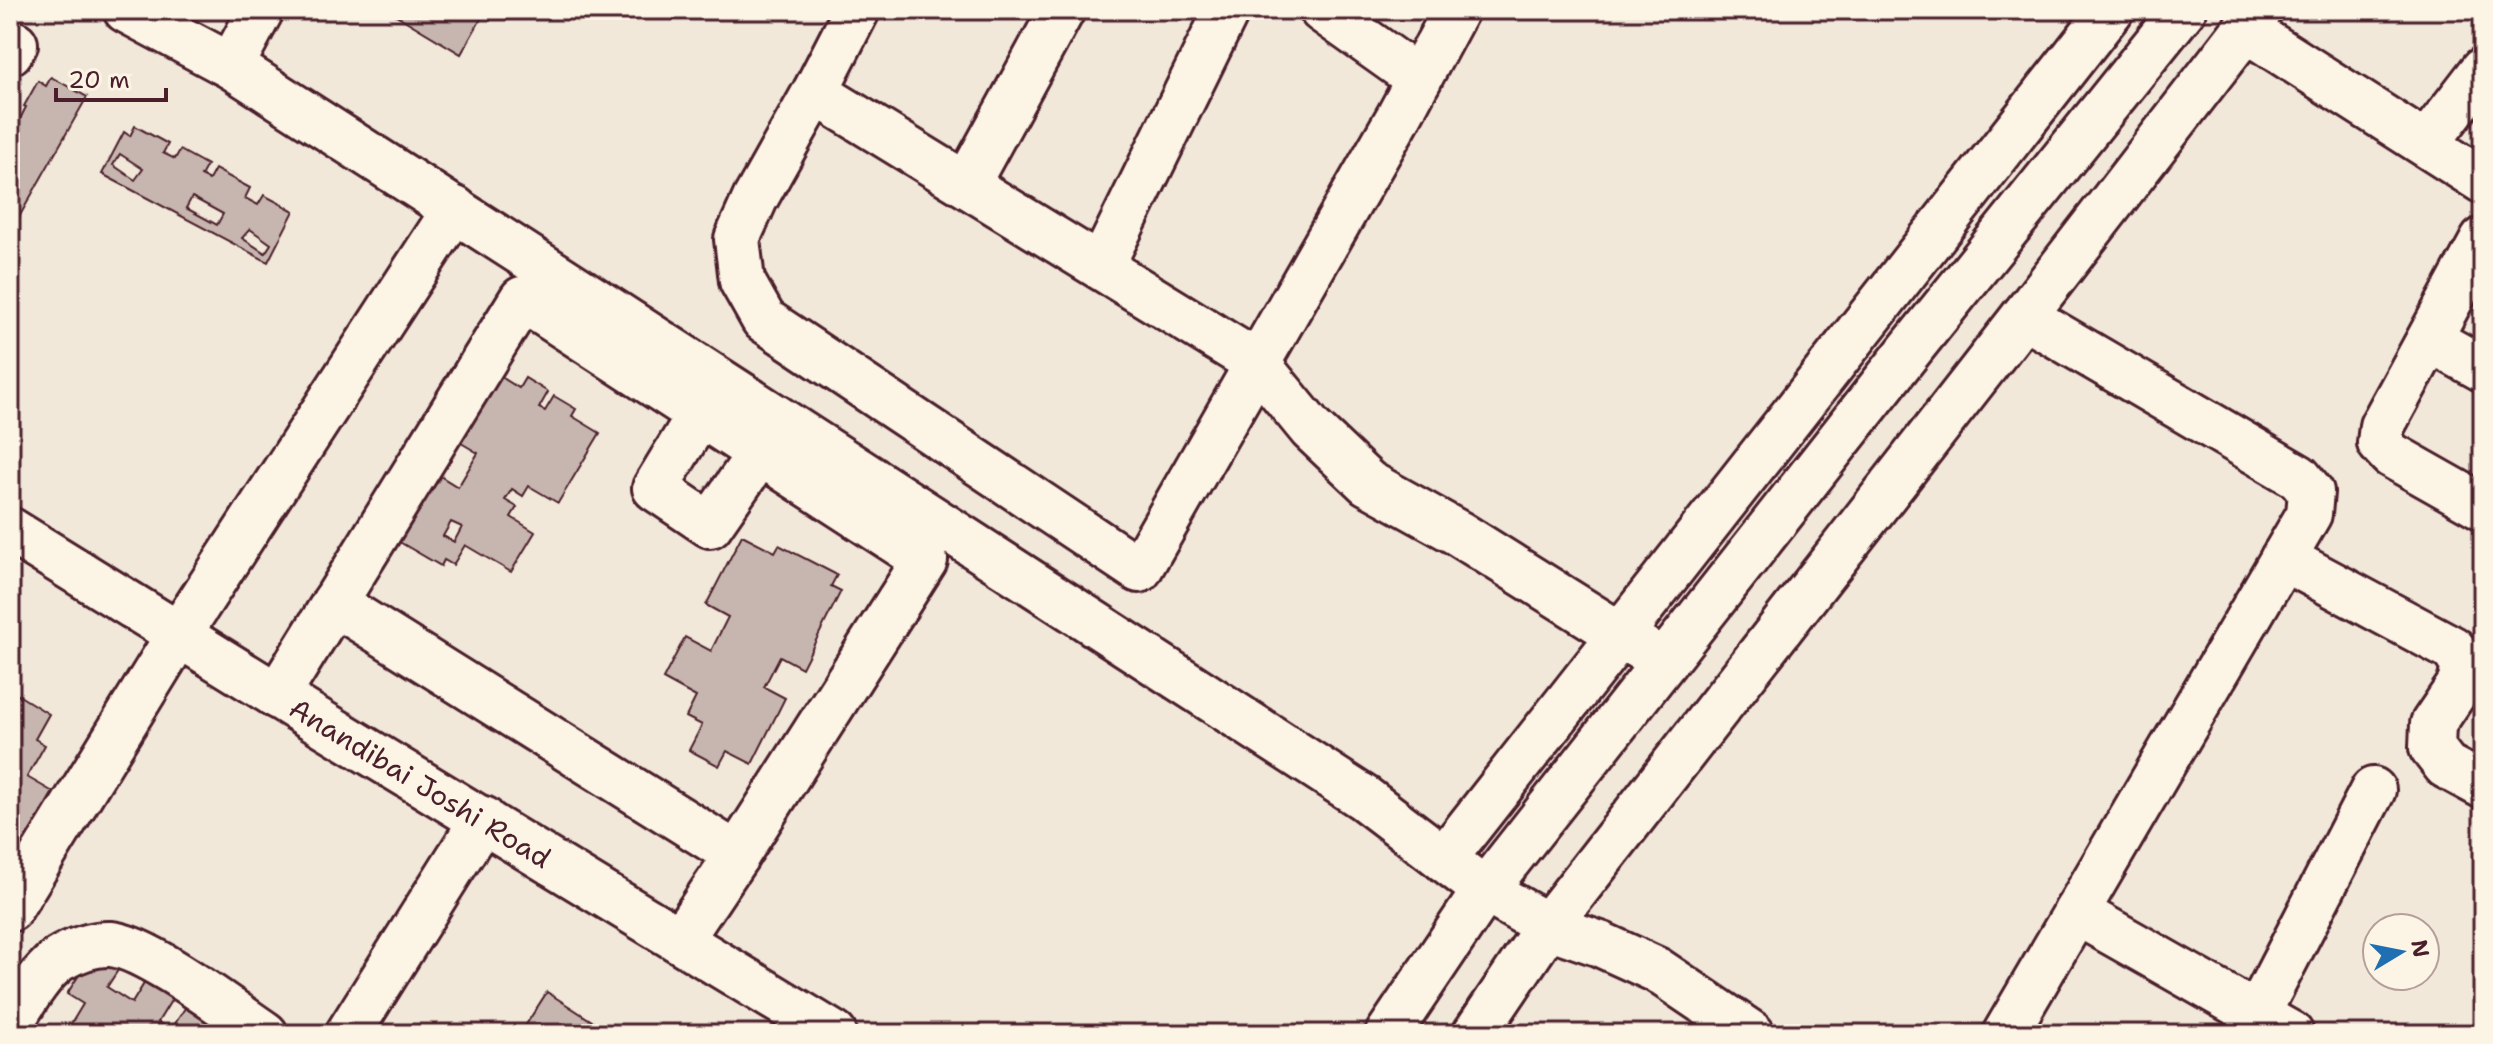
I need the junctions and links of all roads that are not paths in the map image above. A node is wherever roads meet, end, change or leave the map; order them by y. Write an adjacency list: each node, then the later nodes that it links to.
1 (126, 10): 11 (street)
2 (261, 10): 11 (street)
3 (857, 10): 14 (street)
4 (1062, 10): 17 (street)
5 (1227, 10): 20 (street)
6 (1322, 10): 13 (street)
7 (1455, 10): 13 (street)
8 (2111, 10): 34 (street)
9 (2183, 10): 23 (street)
10 (2252, 19): 15 (street); 21 (street)
11 (231, 66): 18 (street)
12 (2483, 70): 15 (street)
13 (1419, 79): 24 (street)
14 (815, 92): 17 (street); 24 (street)
15 (2426, 144): 16 (street)
16 (2483, 181)
17 (967, 184): 20 (street)
18 (455, 209): 33 (street); 41 (street)
19 (2483, 240): 22 (street)
20 (1101, 267): 24 (street)
21 (2024, 316): 26 (street); 31 (street)
22 (2431, 340): 25 (street); 29 (street)
23 (1913, 346): 26 (street); 35 (street)
24 (1257, 363): 34 (street)
25 (2483, 369)
26 (1967, 388): 45 (street)
27 (700, 414): 28 (street); 28 (street); 32 (street)
28 (760, 453): 40 (street)
29 (2483, 507)
30 (10, 530): 33 (street, Anandibai Joshi Road)
31 (2283, 558): 37 (street); 44 (street)
32 (334, 603): 36 (street); 40 (street)
33 (179, 634): 36 (street, Anandibai Joshi Road); 43 (street)
34 (1620, 635): 35 (street); 41 (street)
35 (1666, 662): 42 (street)
36 (277, 696): 39 (street, Anandibai Joshi Road)
37 (2483, 786)
38 (2373, 790): 48 (street)
39 (483, 819): 46 (street, Anandibai Joshi Road); 50 (street)
40 (737, 855): 46 (street)
41 (1444, 859): 42 (street)
42 (1485, 890): 45 (street); 52 (street)
43 (10, 909)
44 (2076, 912): 48 (street); 55 (street)
45 (1548, 926): 53 (street); 54 (street)
46 (680, 940): 51 (street, Anandibai Joshi Road)
47 (10, 1024): 49 (street)
48 (2274, 1024)
49 (265, 1034)
50 (348, 1034)
51 (834, 1034)
52 (1388, 1034)
53 (1475, 1034)
54 (1752, 1034)
55 (2005, 1034)

